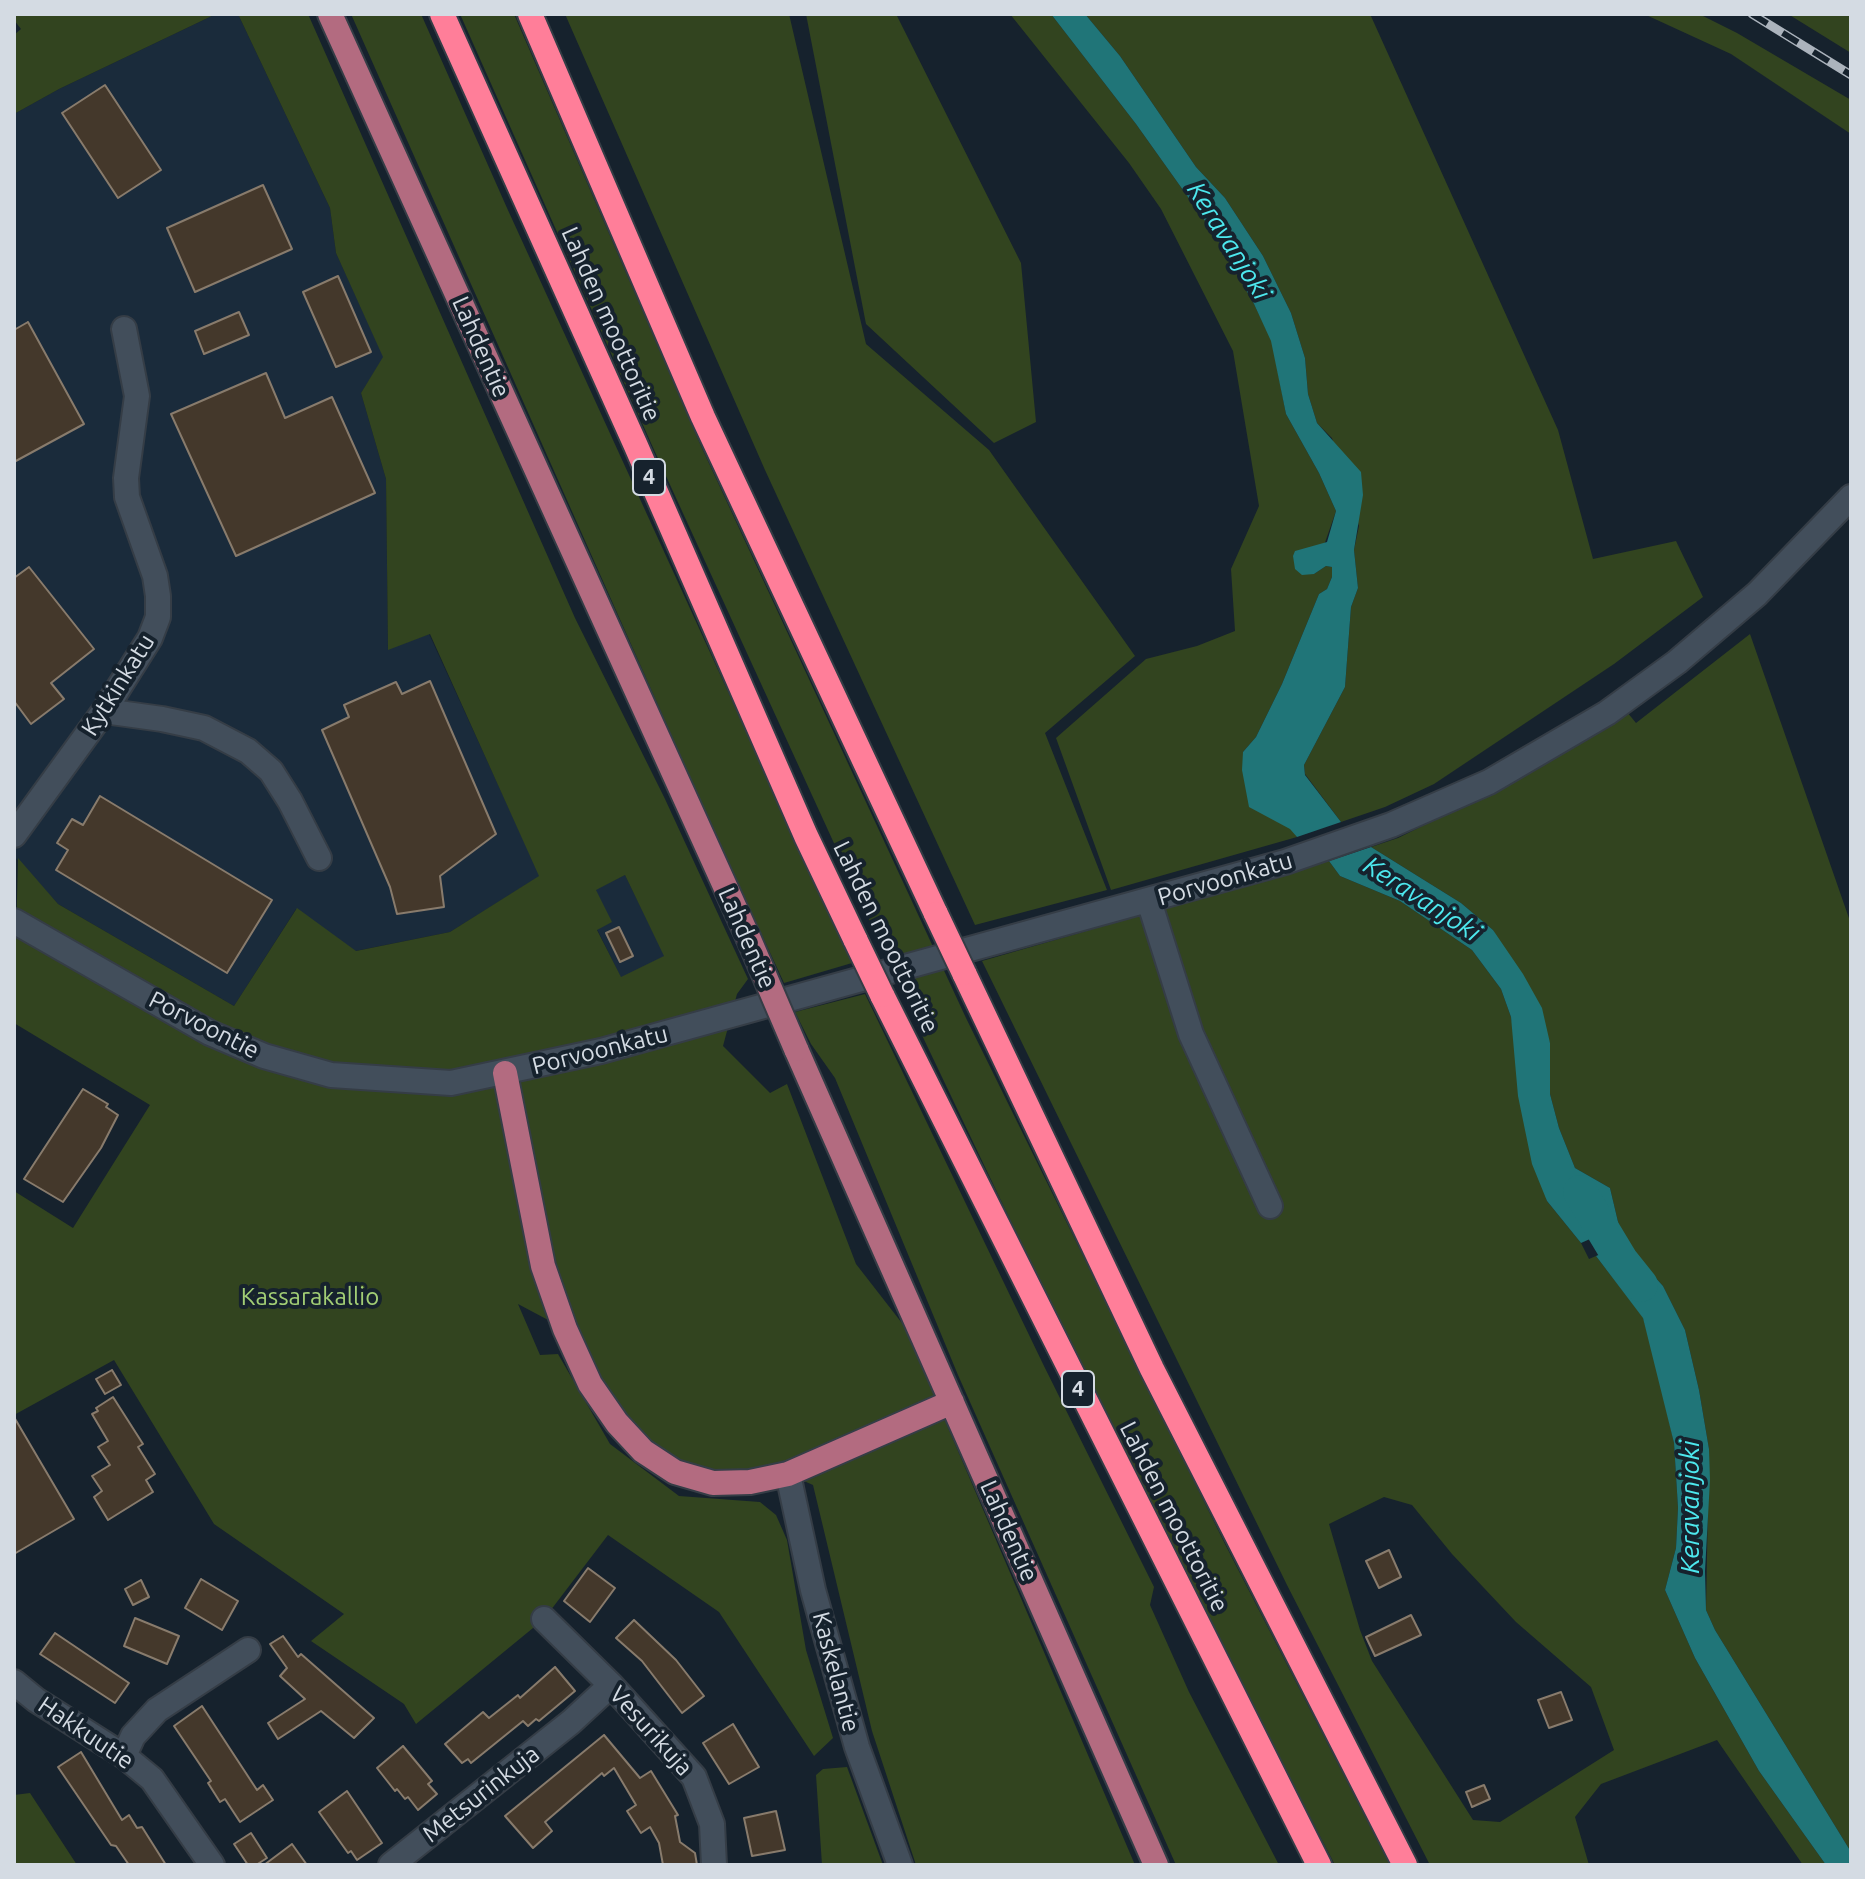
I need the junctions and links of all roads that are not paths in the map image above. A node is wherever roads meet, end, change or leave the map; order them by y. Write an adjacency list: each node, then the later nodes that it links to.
1 (330, 14): 13 (main road, Lahdentie, bridge)
2 (442, 14): 25 (highway, Lahden moottoritie / 4, bridge)
3 (530, 14): 26 (highway, Lahden moottoritie, bridge)
4 (124, 329): 6 (street, Kytkinkatu)
5 (1851, 497): 9 (street, Porvoonkatu)
6 (104, 711): 7 (street, Kytkinkatu); 8 (street)
7 (14, 835)
8 (319, 858)
9 (1149, 901): 11 (street, Porvoonkatu); 12 (street)
10 (14, 921): 11 (street, Porvoontie)
11 (505, 1073): 14 (main road)
12 (1270, 1206)
13 (952, 1402): 14 (main road); 24 (main road, Lahdentie)
14 (788, 1474): 23 (street, Kaskelantie)
15 (544, 1619): 18 (street, Vesurikuja)
16 (248, 1650): 19 (street)
17 (14, 1682): 19 (street, Hakkuutie)
18 (611, 1685): 21 (street, Metsurinkuja); 22 (street, Vesurikuja)
19 (124, 1756): 20 (street, Hakkuutie)
20 (212, 1865)
21 (391, 1865)
22 (714, 1865)
23 (900, 1865)
24 (1156, 1865)
25 (1319, 1865)
26 (1405, 1865)

